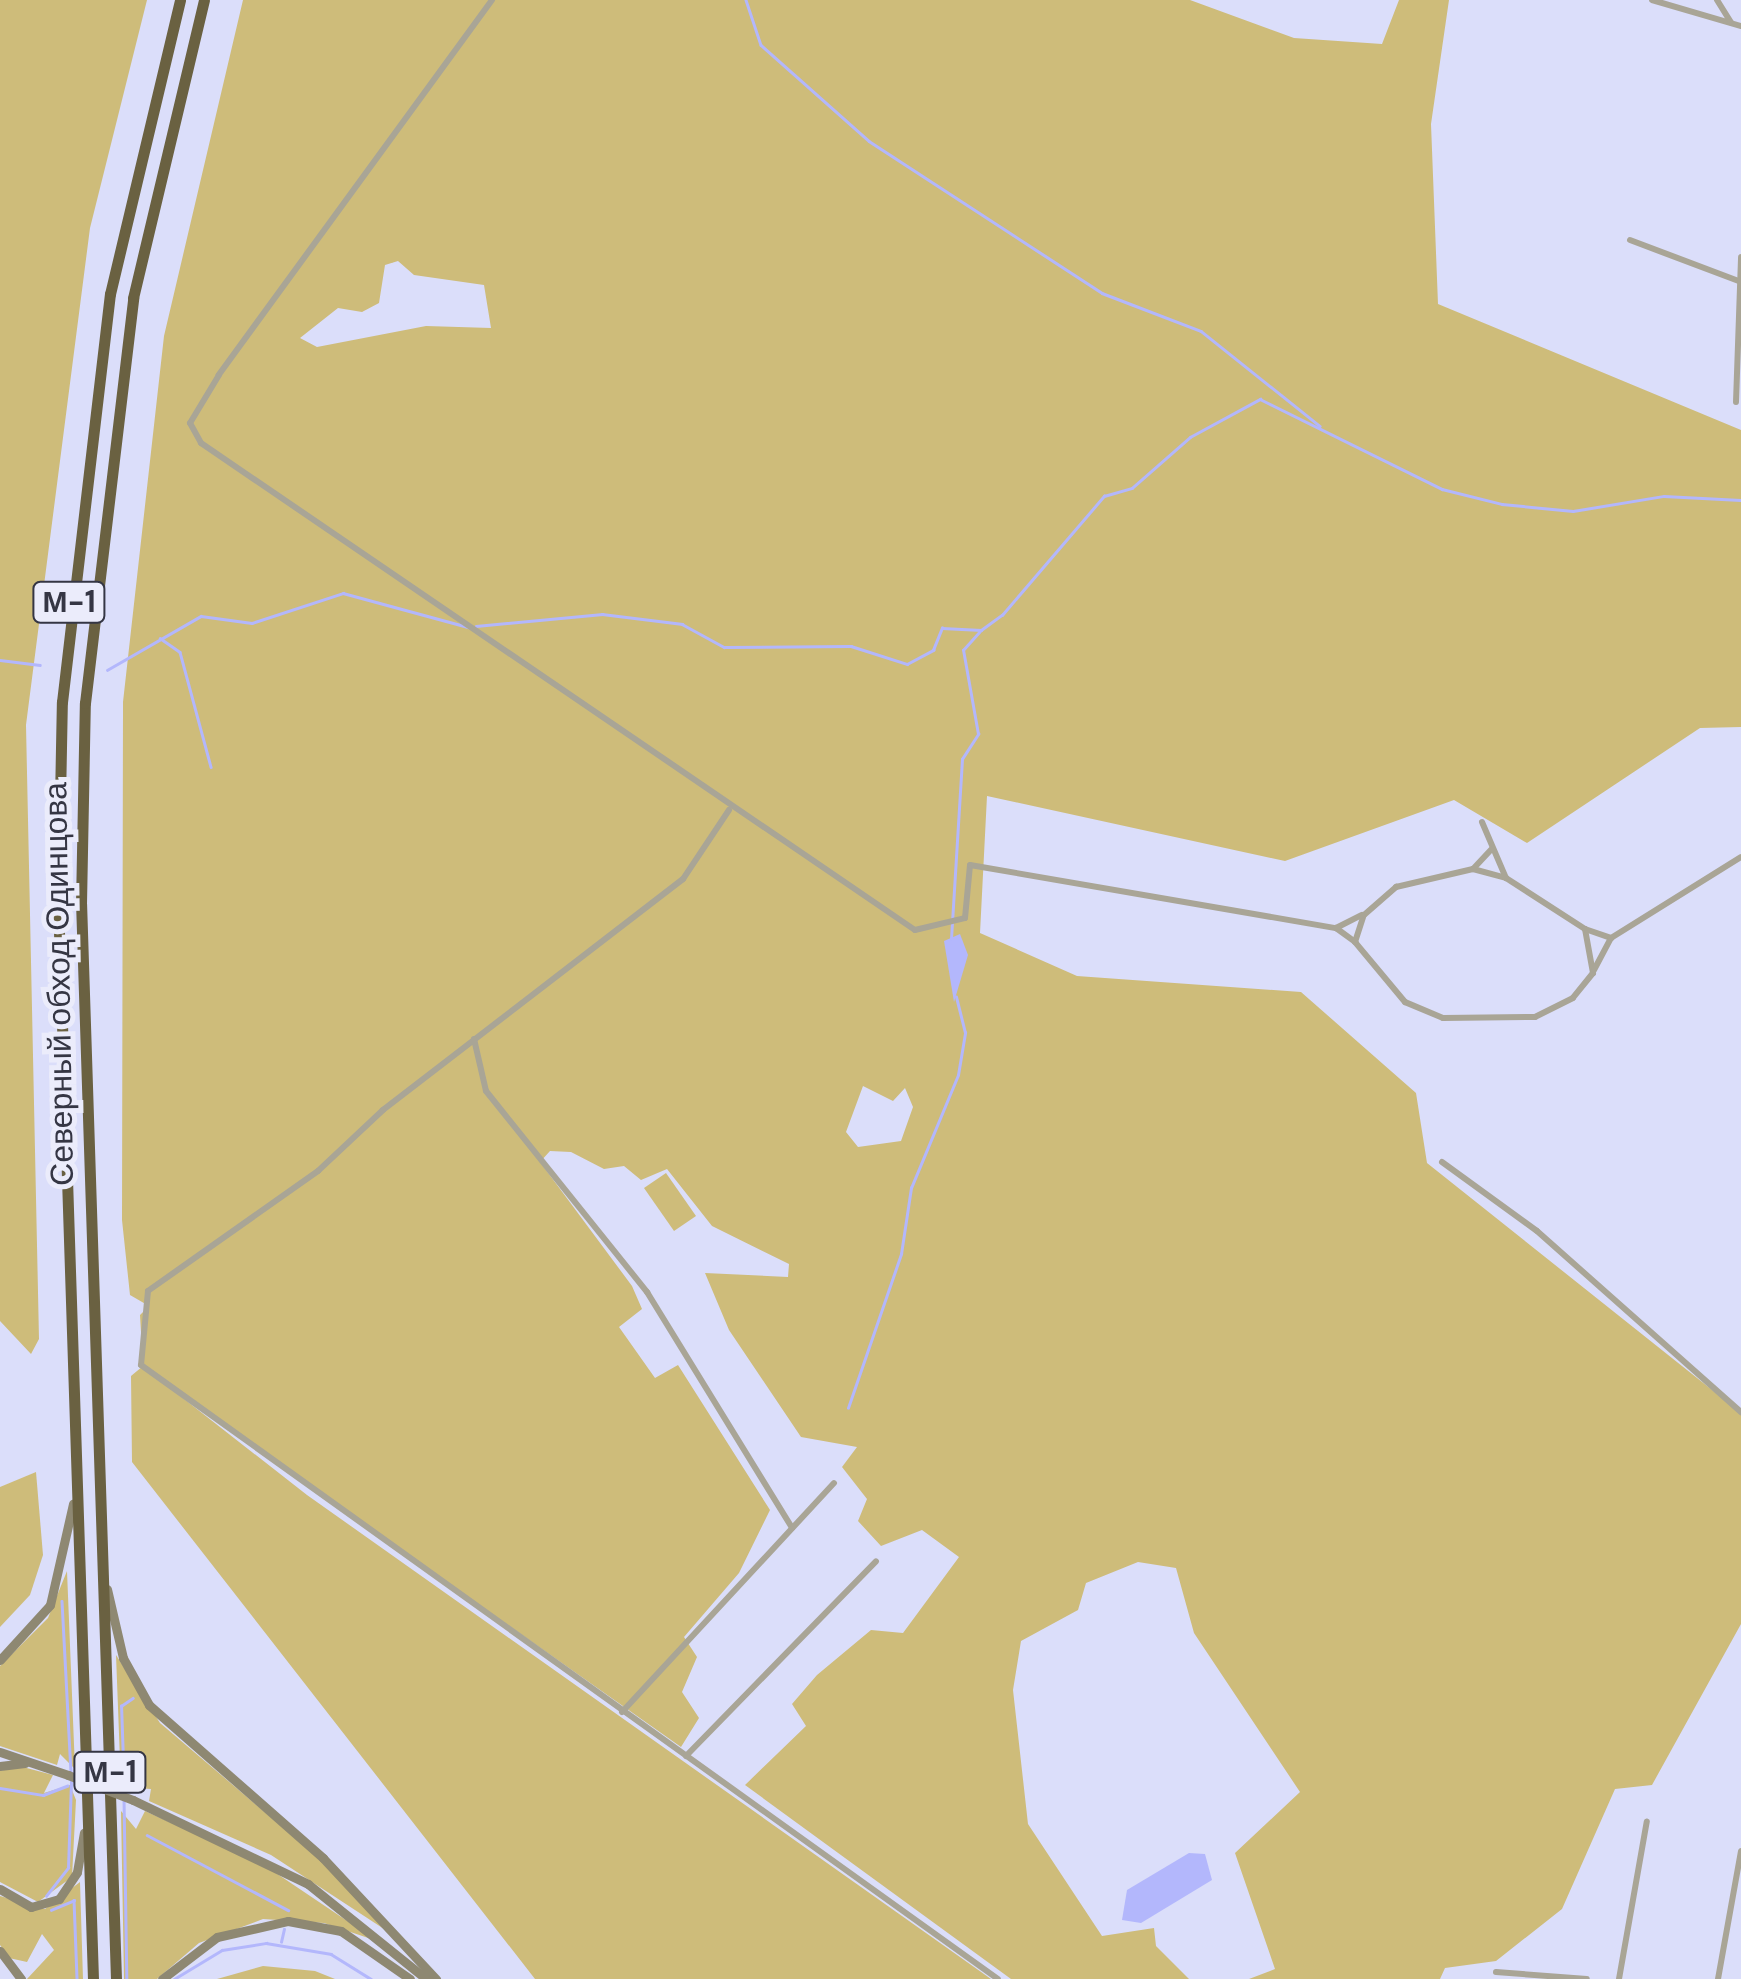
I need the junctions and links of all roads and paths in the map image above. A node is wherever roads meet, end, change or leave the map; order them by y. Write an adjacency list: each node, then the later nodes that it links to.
1 (180, 0): 27 (highway, Северный обход Одинцова / М-1)
2 (204, 0): 31 (highway, Северный обход Одинцова / М-1)
3 (492, 0): 12 (street)
4 (1652, 0): 6 (street)
5 (1717, 0): 6 (street)
6 (1731, 23): 7 (street)
7 (1741, 26)
8 (1630, 240): 10 (street)
9 (1741, 257): 10 (street)
10 (1739, 280): 11 (street)
11 (1736, 402)
12 (729, 810): 19 (street); 24 (street)
13 (1482, 822): 14 (street)
14 (1492, 850): 16 (street); 17 (street)
15 (1741, 857): 21 (street)
16 (1473, 869): 17 (street); 18 (street)
17 (1506, 878): 20 (street)
18 (1364, 915): 19 (street); 22 (street)
19 (1336, 928): 22 (street)
20 (1585, 929): 21 (street); 23 (street)
21 (1611, 938): 23 (street)
22 (1355, 942): 23 (street)
23 (1593, 973)
24 (474, 1040): 29 (street); 33 (street)
25 (1442, 1162): 26 (street)
26 (1741, 1412)
27 (77, 1466): 32 (street); 38 (highway, Северный обход Одинцова / М-1)
28 (834, 1483): 29 (street)
29 (792, 1528): 33 (street)
30 (876, 1561): 35 (street)
31 (103, 1566): 46 (highway, Северный обход Одинцова / М-1); 50 (street)
32 (0, 1660)
33 (622, 1712): 35 (street)
34 (0, 1752): 37 (street)
35 (686, 1756): 51 (street)
36 (0, 1766): 37 (street)
37 (42, 1766): 49 (street, bridge)
38 (87, 1790): 41 (street); 45 (highway, Северный обход Одинцова / М-1)
39 (1647, 1821): 53 (street)
40 (1741, 1851): 54 (street)
41 (0, 1889)
42 (0, 1951): 44 (street)
43 (1496, 1972): 52 (street)
44 (21, 1979)
45 (93, 1979)
46 (116, 1979)
47 (162, 1979): 48 (street)
48 (410, 1979)
49 (426, 1979)
50 (436, 1979)
51 (998, 1979)
52 (1587, 1979)
53 (1619, 1979)
54 (1718, 1979)

